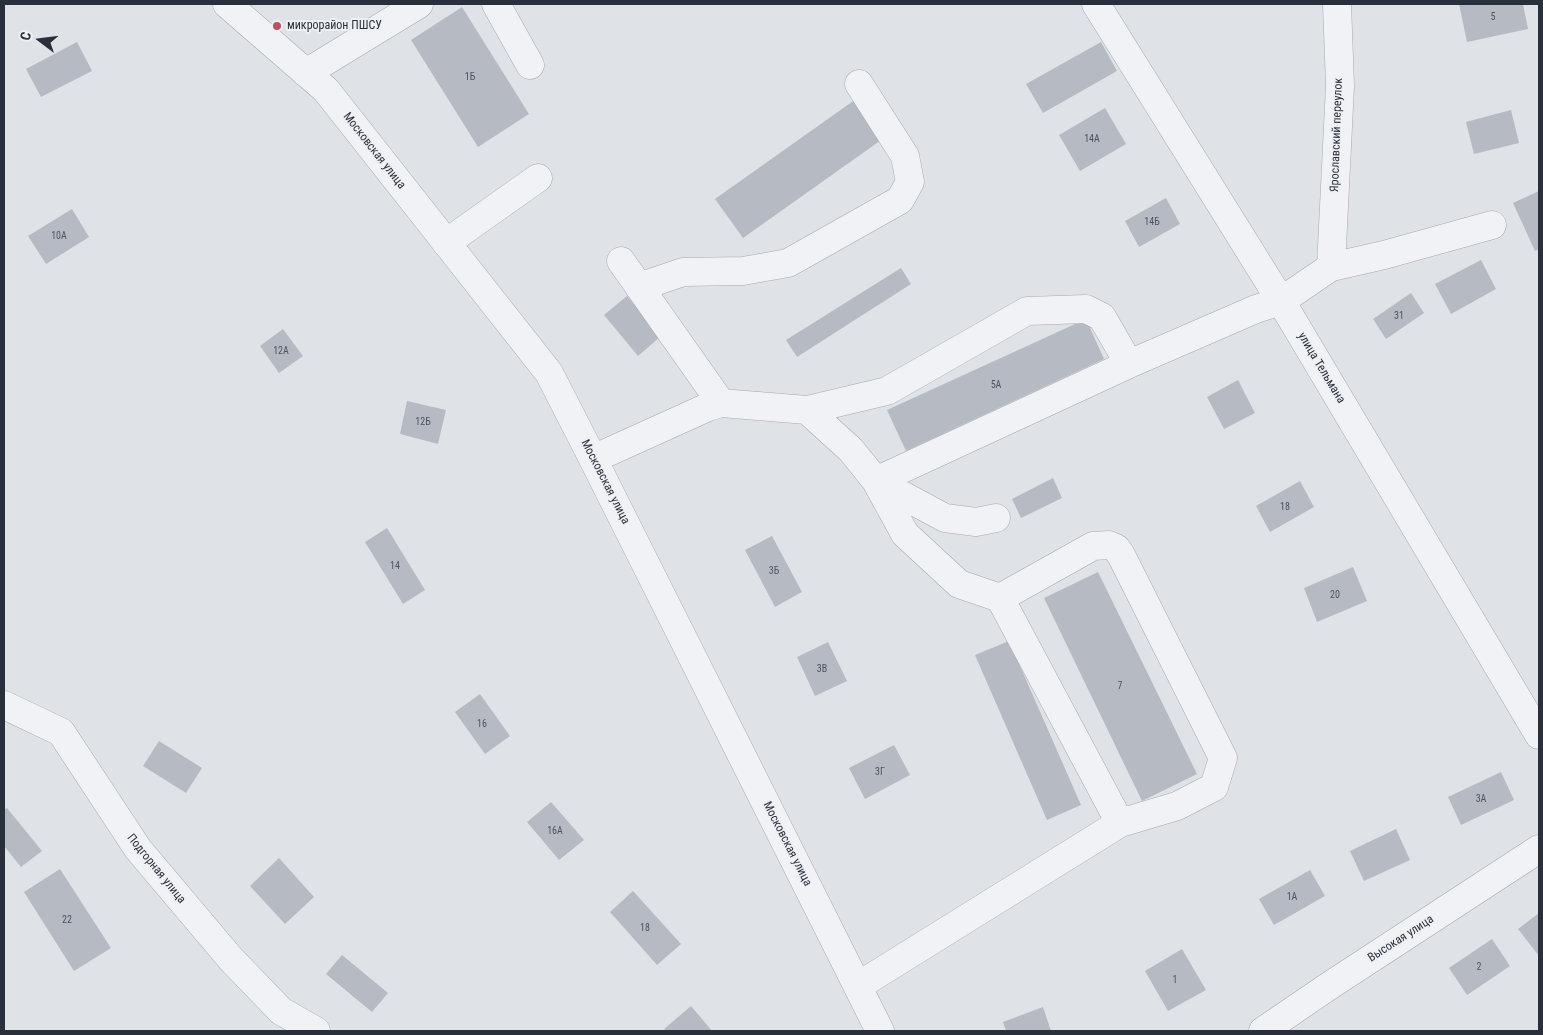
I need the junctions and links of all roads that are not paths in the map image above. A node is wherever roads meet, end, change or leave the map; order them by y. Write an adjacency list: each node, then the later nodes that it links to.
1 (419, 4): 7 (street)
2 (496, 4): 6 (street)
3 (1096, 4): 15 (street, улица Тельмана)
4 (1337, 4): 13 (street, Ярославский переулок)
5 (241, 8): 7 (street, Московская улица)
6 (530, 65)
7 (306, 73): 11 (street, Московская улица)
8 (858, 84): 14 (street)
9 (538, 178): 11 (street)
10 (1492, 225): 13 (street)
11 (446, 243): 19 (street, Московская улица)
12 (621, 262): 14 (street)
13 (1331, 267): 15 (street)
14 (639, 287): 17 (street)
15 (1281, 301): 16 (street); 24 (street, улица Тельмана)
16 (1129, 364): 18 (street); 20 (street)
17 (721, 403): 18 (street); 19 (street)
18 (807, 410): 20 (street)
19 (594, 459): 27 (street, Московская улица)
20 (876, 481): 21 (street); 22 (street)
21 (996, 518)
22 (1000, 598): 25 (street); 25 (street)
23 (4, 705): 28 (street, Подгорная улица)
24 (1539, 735)
25 (1120, 823): 27 (street)
26 (1539, 849): 30 (street, Высокая улица)
27 (858, 986): 29 (street, Московская улица)
28 (316, 1031)
29 (880, 1031)
30 (1263, 1031)

